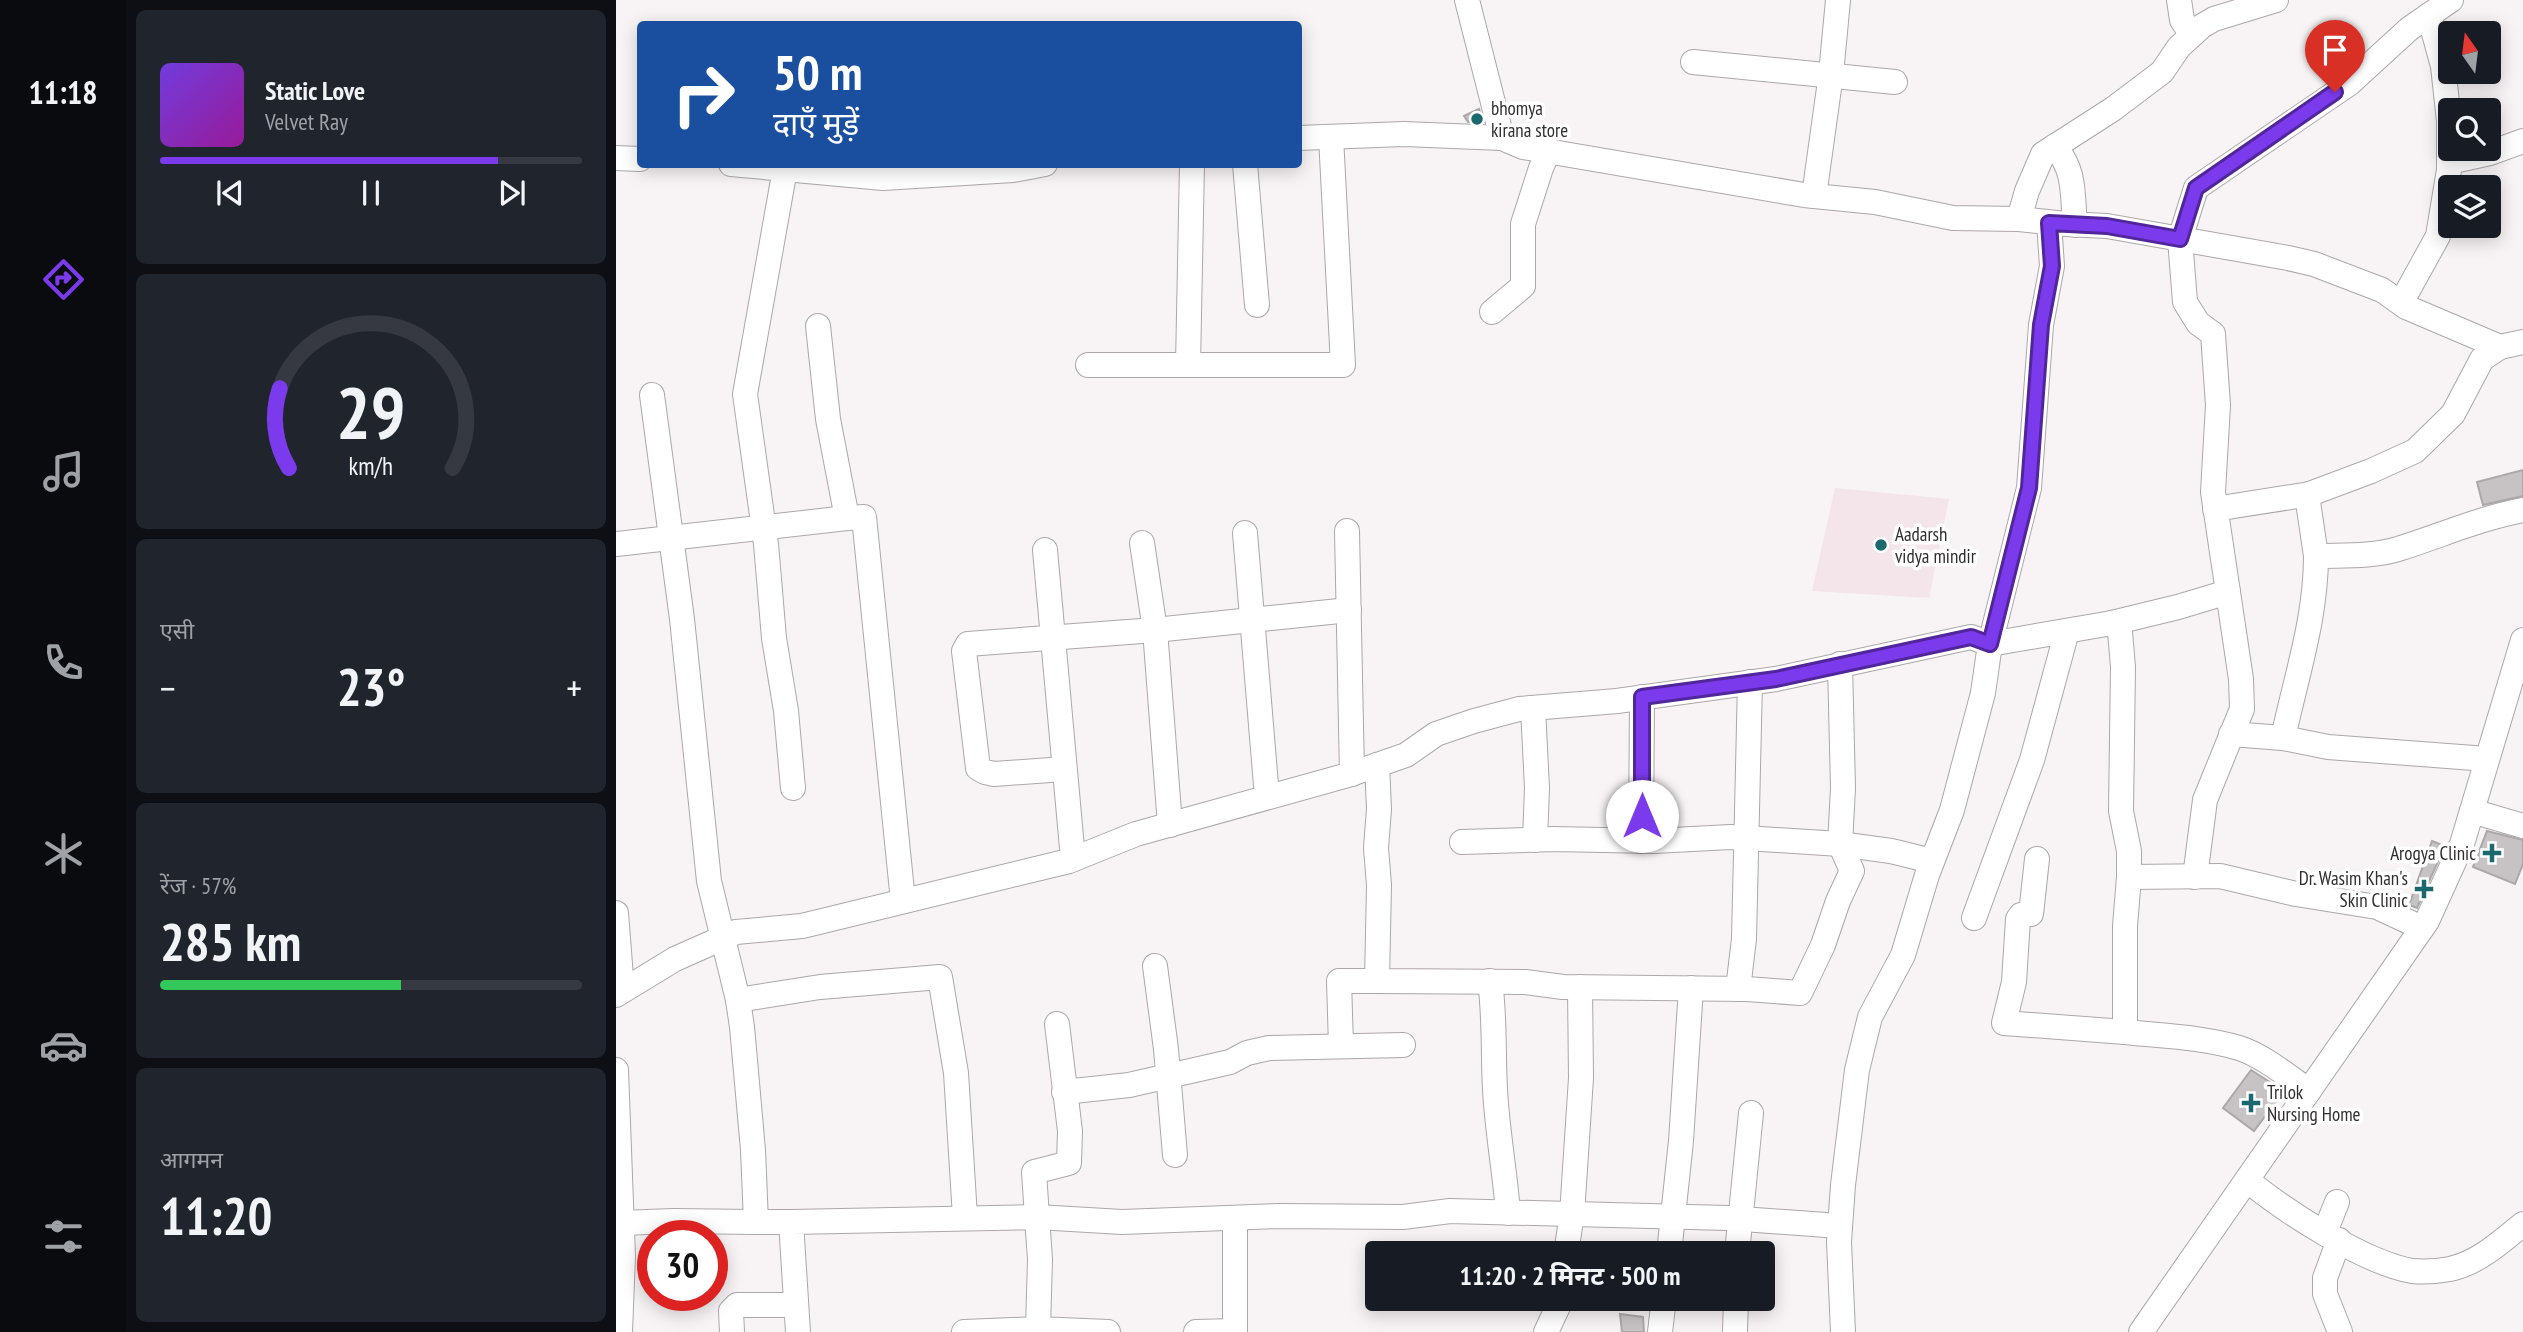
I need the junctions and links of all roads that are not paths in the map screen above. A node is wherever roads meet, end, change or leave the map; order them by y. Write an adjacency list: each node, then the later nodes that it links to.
1 (1467, 0): 13 (street)
2 (1838, 0): 9 (street)
3 (2179, 0): 7 (street)
4 (2276, 0): 7 (street)
5 (2451, 0): 6 (street)
6 (2429, 15): 19 (street); 29 (street)
7 (2192, 34): 15 (street)
8 (1693, 62): 9 (street)
9 (1831, 74): 10 (street); 25 (street)
10 (1895, 82)
11 (1331, 137): 12 (street); 13 (street); 36 (street)
12 (1302, 138)
13 (1502, 138): 16 (street)
14 (2523, 141): 19 (street)
15 (2055, 146): 26 (street); 28 (street)
16 (1549, 150): 25 (street); 32 (street)
17 (616, 158): 18 (street)
18 (637, 159)
19 (2449, 162): 30 (street)
20 (774, 168): 24 (street)
21 (1024, 168): 24 (street)
22 (1192, 168): 36 (street)
23 (1245, 168): 31 (street)
24 (785, 169): 42 (street)
25 (1814, 196): 26 (street)
26 (2019, 219): 27 (street)
27 (2049, 223): 28 (street); 58 (street)
28 (2075, 225): 29 (street)
29 (2180, 239): 30 (street); 39 (street)
30 (2401, 303): 34 (street)
31 (1257, 305)
32 (1492, 312)
33 (818, 326): 41 (street)
34 (2512, 345): 38 (street)
35 (1088, 365): 36 (street)
36 (1188, 365)
37 (652, 395): 45 (street)
38 (2310, 494): 39 (street); 49 (street)
39 (2215, 509): 50 (street)
40 (2523, 510): 49 (street)
41 (847, 518): 42 (street); 84 (street)
42 (764, 527): 45 (street); 69 (street)
43 (1347, 531): 51 (street)
44 (1245, 533): 52 (street)
45 (671, 537): 47 (street); 88 (street)
46 (1142, 543): 54 (street)
47 (616, 544)
48 (1045, 550): 56 (street)
49 (2316, 556): 64 (street)
50 (2228, 592): 53 (street); 63 (street)
51 (1349, 610): 52 (street); 68 (street)
52 (1253, 621): 54 (street); 70 (street)
53 (2112, 623): 55 (street); 82 (street)
54 (1155, 630): 56 (street); 72 (street)
55 (2067, 631): 58 (street); 86 (street)
56 (1053, 639): 67 (street); 67 (street)
57 (2523, 640): 65 (street)
58 (1990, 644): 59 (street); 81 (street)
59 (1840, 664): 60 (street); 78 (street)
60 (1750, 682): 61 (street); 74 (street)
61 (1642, 697): 62 (street); 76 (street)
62 (1533, 708): 66 (street); 75 (street)
63 (2231, 734): 64 (street); 83 (street)
64 (2283, 738): 65 (street)
65 (2487, 759): 71 (street)
66 (1377, 765): 68 (street); 90 (street)
67 (1065, 769): 79 (street)
68 (1352, 774): 70 (street)
69 (793, 788)
70 (1267, 797): 72 (street)
71 (2472, 811): 73 (street); 87 (street)
72 (1170, 825): 79 (street)
73 (2523, 826)
74 (1747, 839): 76 (street); 78 (street); 94 (street)
75 (1535, 840): 76 (street); 77 (street)
76 (1641, 841)
77 (1462, 842)
78 (1840, 844): 81 (street); 94 (street)
79 (1073, 859): 84 (street)
80 (2037, 859): 98 (street)
81 (1932, 861): 120 (street)
82 (2129, 877): 83 (street); 98 (street)
83 (2195, 877): 87 (street)
84 (903, 901): 88 (street)
85 (616, 913): 95 (street)
86 (1974, 918)
87 (2422, 928): 103 (street)
88 (721, 937): 95 (street); 96 (street)
89 (1155, 966): 102 (street)
90 (1377, 981): 91 (street); 100 (street)
91 (1490, 981): 92 (street); 109 (street)
92 (1580, 987): 93 (street); 110 (street)
93 (1692, 988): 94 (street); 113 (street)
94 (1738, 989)
95 (619, 992)
96 (738, 1000): 111 (street); 116 (street)
97 (1057, 1024): 104 (street)
98 (2125, 1032): 103 (street)
99 (1403, 1045): 100 (street)
100 (1342, 1046): 102 (street)
101 (616, 1070): 118 (street)
102 (1168, 1076): 104 (street); 106 (street)
103 (2309, 1091): 107 (street)
104 (1064, 1092): 112 (street)
105 (1751, 1113): 115 (street)
106 (1175, 1155)
107 (2247, 1180): 121 (street); 141 (street)
108 (2337, 1202): 121 (street)
109 (1508, 1213): 110 (street); 114 (street)
110 (1572, 1214): 113 (street); 122 (street)
111 (965, 1217): 112 (street); 117 (street)
112 (1037, 1217): 114 (street); 129 (street)
113 (1673, 1217): 115 (street); 123 (street)
114 (1235, 1218): 136 (street)
115 (1741, 1219): 120 (street); 124 (street)
116 (756, 1222): 117 (street); 118 (street)
117 (791, 1222): 125 (street)
118 (622, 1223): 130 (street)
119 (2523, 1224): 121 (street)
120 (1840, 1226): 140 (street)
121 (2332, 1236): 142 (street)
122 (1568, 1241)
123 (1670, 1241)
124 (1738, 1241)
125 (795, 1305): 131 (street); 132 (street)
126 (1556, 1311): 137 (street)
127 (1662, 1311): 138 (street)
128 (1736, 1311): 139 (street)
129 (1038, 1331): 133 (street); 134 (street)
130 (620, 1332)
131 (732, 1332)
132 (798, 1332)
133 (964, 1332)
134 (1108, 1332)
135 (1196, 1332): 136 (street)
136 (1235, 1332)
137 (1546, 1332)
138 (1660, 1332)
139 (1735, 1332)
140 (1843, 1332)
141 (2141, 1332)
142 (2340, 1332)

